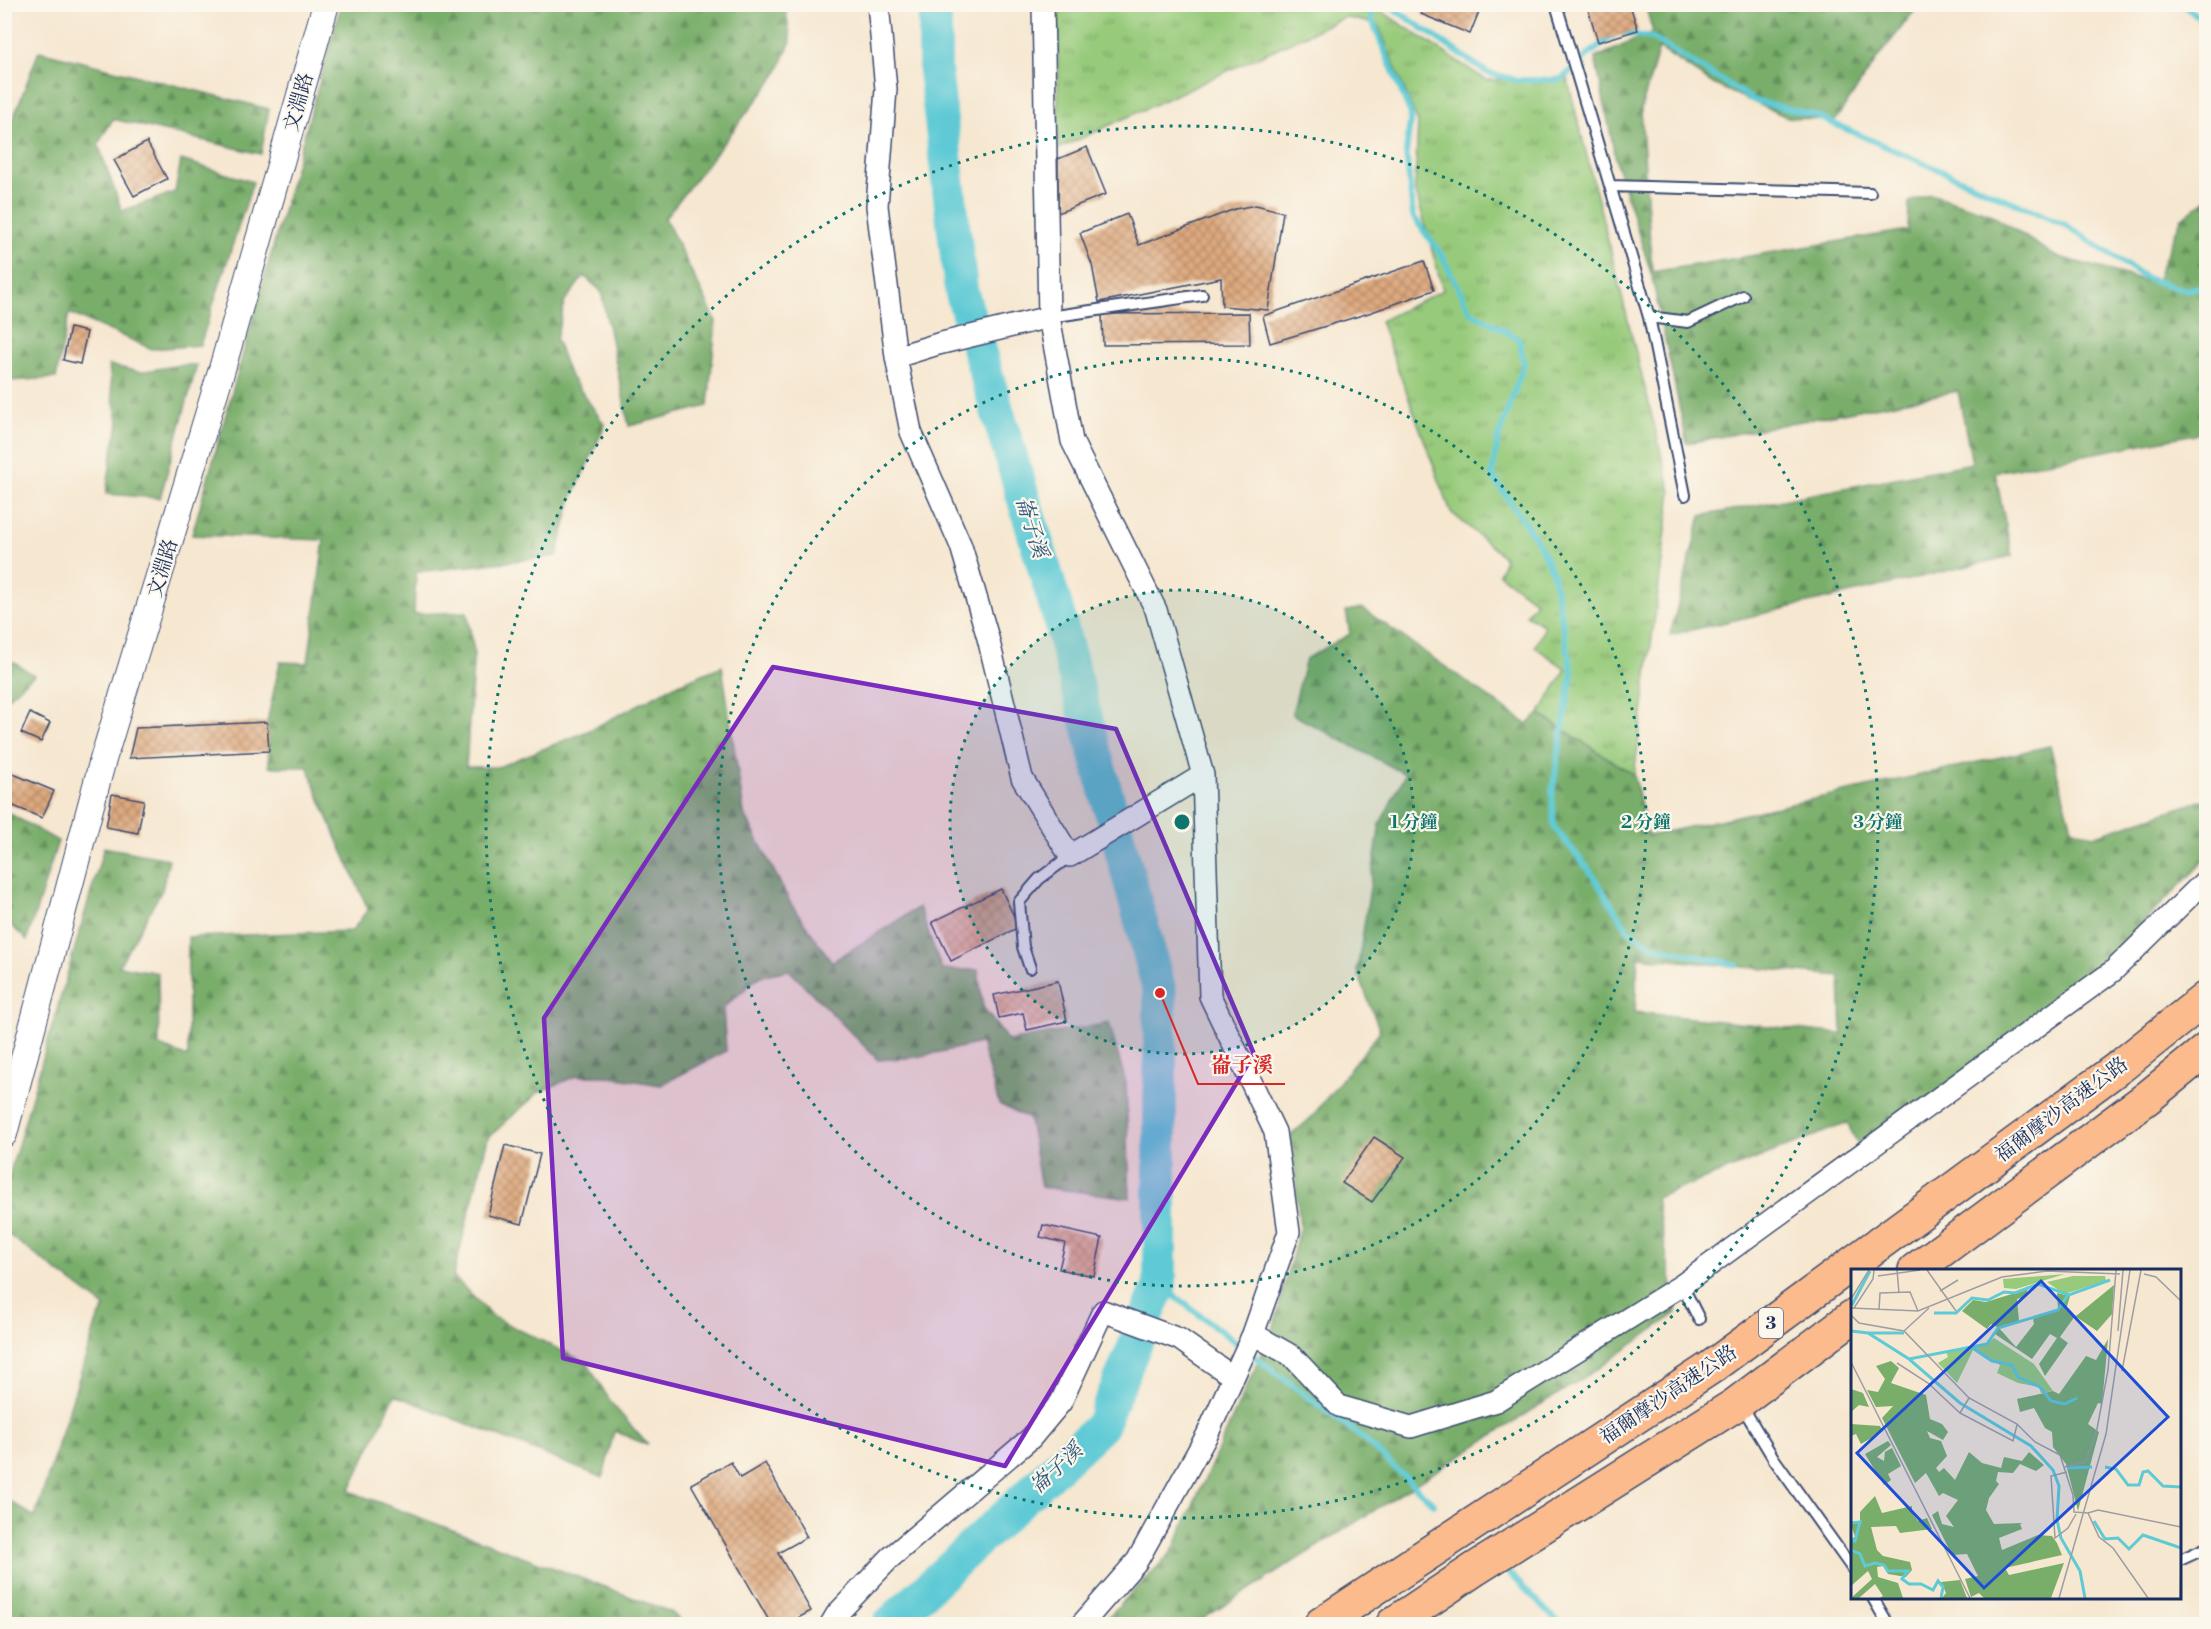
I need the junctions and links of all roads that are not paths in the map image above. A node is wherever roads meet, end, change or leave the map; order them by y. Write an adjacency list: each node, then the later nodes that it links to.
1 (326, 4): 21 (street, 文淵路)
2 (878, 4): 11 (street)
3 (1043, 4): 9 (street)
4 (1556, 4): 5 (lane)
5 (1610, 186): 6 (lane); 10 (lane)
6 (1870, 193)
7 (1202, 295): 9 (lane)
8 (1743, 296): 10 (lane)
9 (1049, 316): 11 (street); 13 (street)
10 (1649, 317): 12 (lane)
11 (896, 357): 14 (street)
12 (1685, 495)
13 (1203, 776): 14 (street); 26 (street)
14 (1070, 856): 16 (lane)
15 (2206, 880): 23 (street)
16 (1030, 969)
17 (2206, 983): 19 (highway)
18 (2206, 998): 19 (highway, 福爾摩沙高速公路 / 3)
19 (2157, 1037): 35 (highway, 福爾摩沙高速公路 / 3)
20 (2200, 1056): 22 (highway)
21 (4, 1134)
22 (1916, 1269)
23 (1682, 1285): 25 (lane); 26 (street)
24 (1851, 1318): 36 (highway, 3)
25 (1699, 1319)
26 (1253, 1334): 27 (street)
27 (1233, 1377): 33 (street); 34 (street)
28 (1748, 1416): 31 (lane)
29 (2206, 1548): 30 (lane)
30 (2181, 1560)
31 (1851, 1567)
32 (1874, 1599): 37 (lane)
33 (831, 1624)
34 (1082, 1624)
35 (1321, 1624)
36 (1393, 1624)
37 (1888, 1624)

